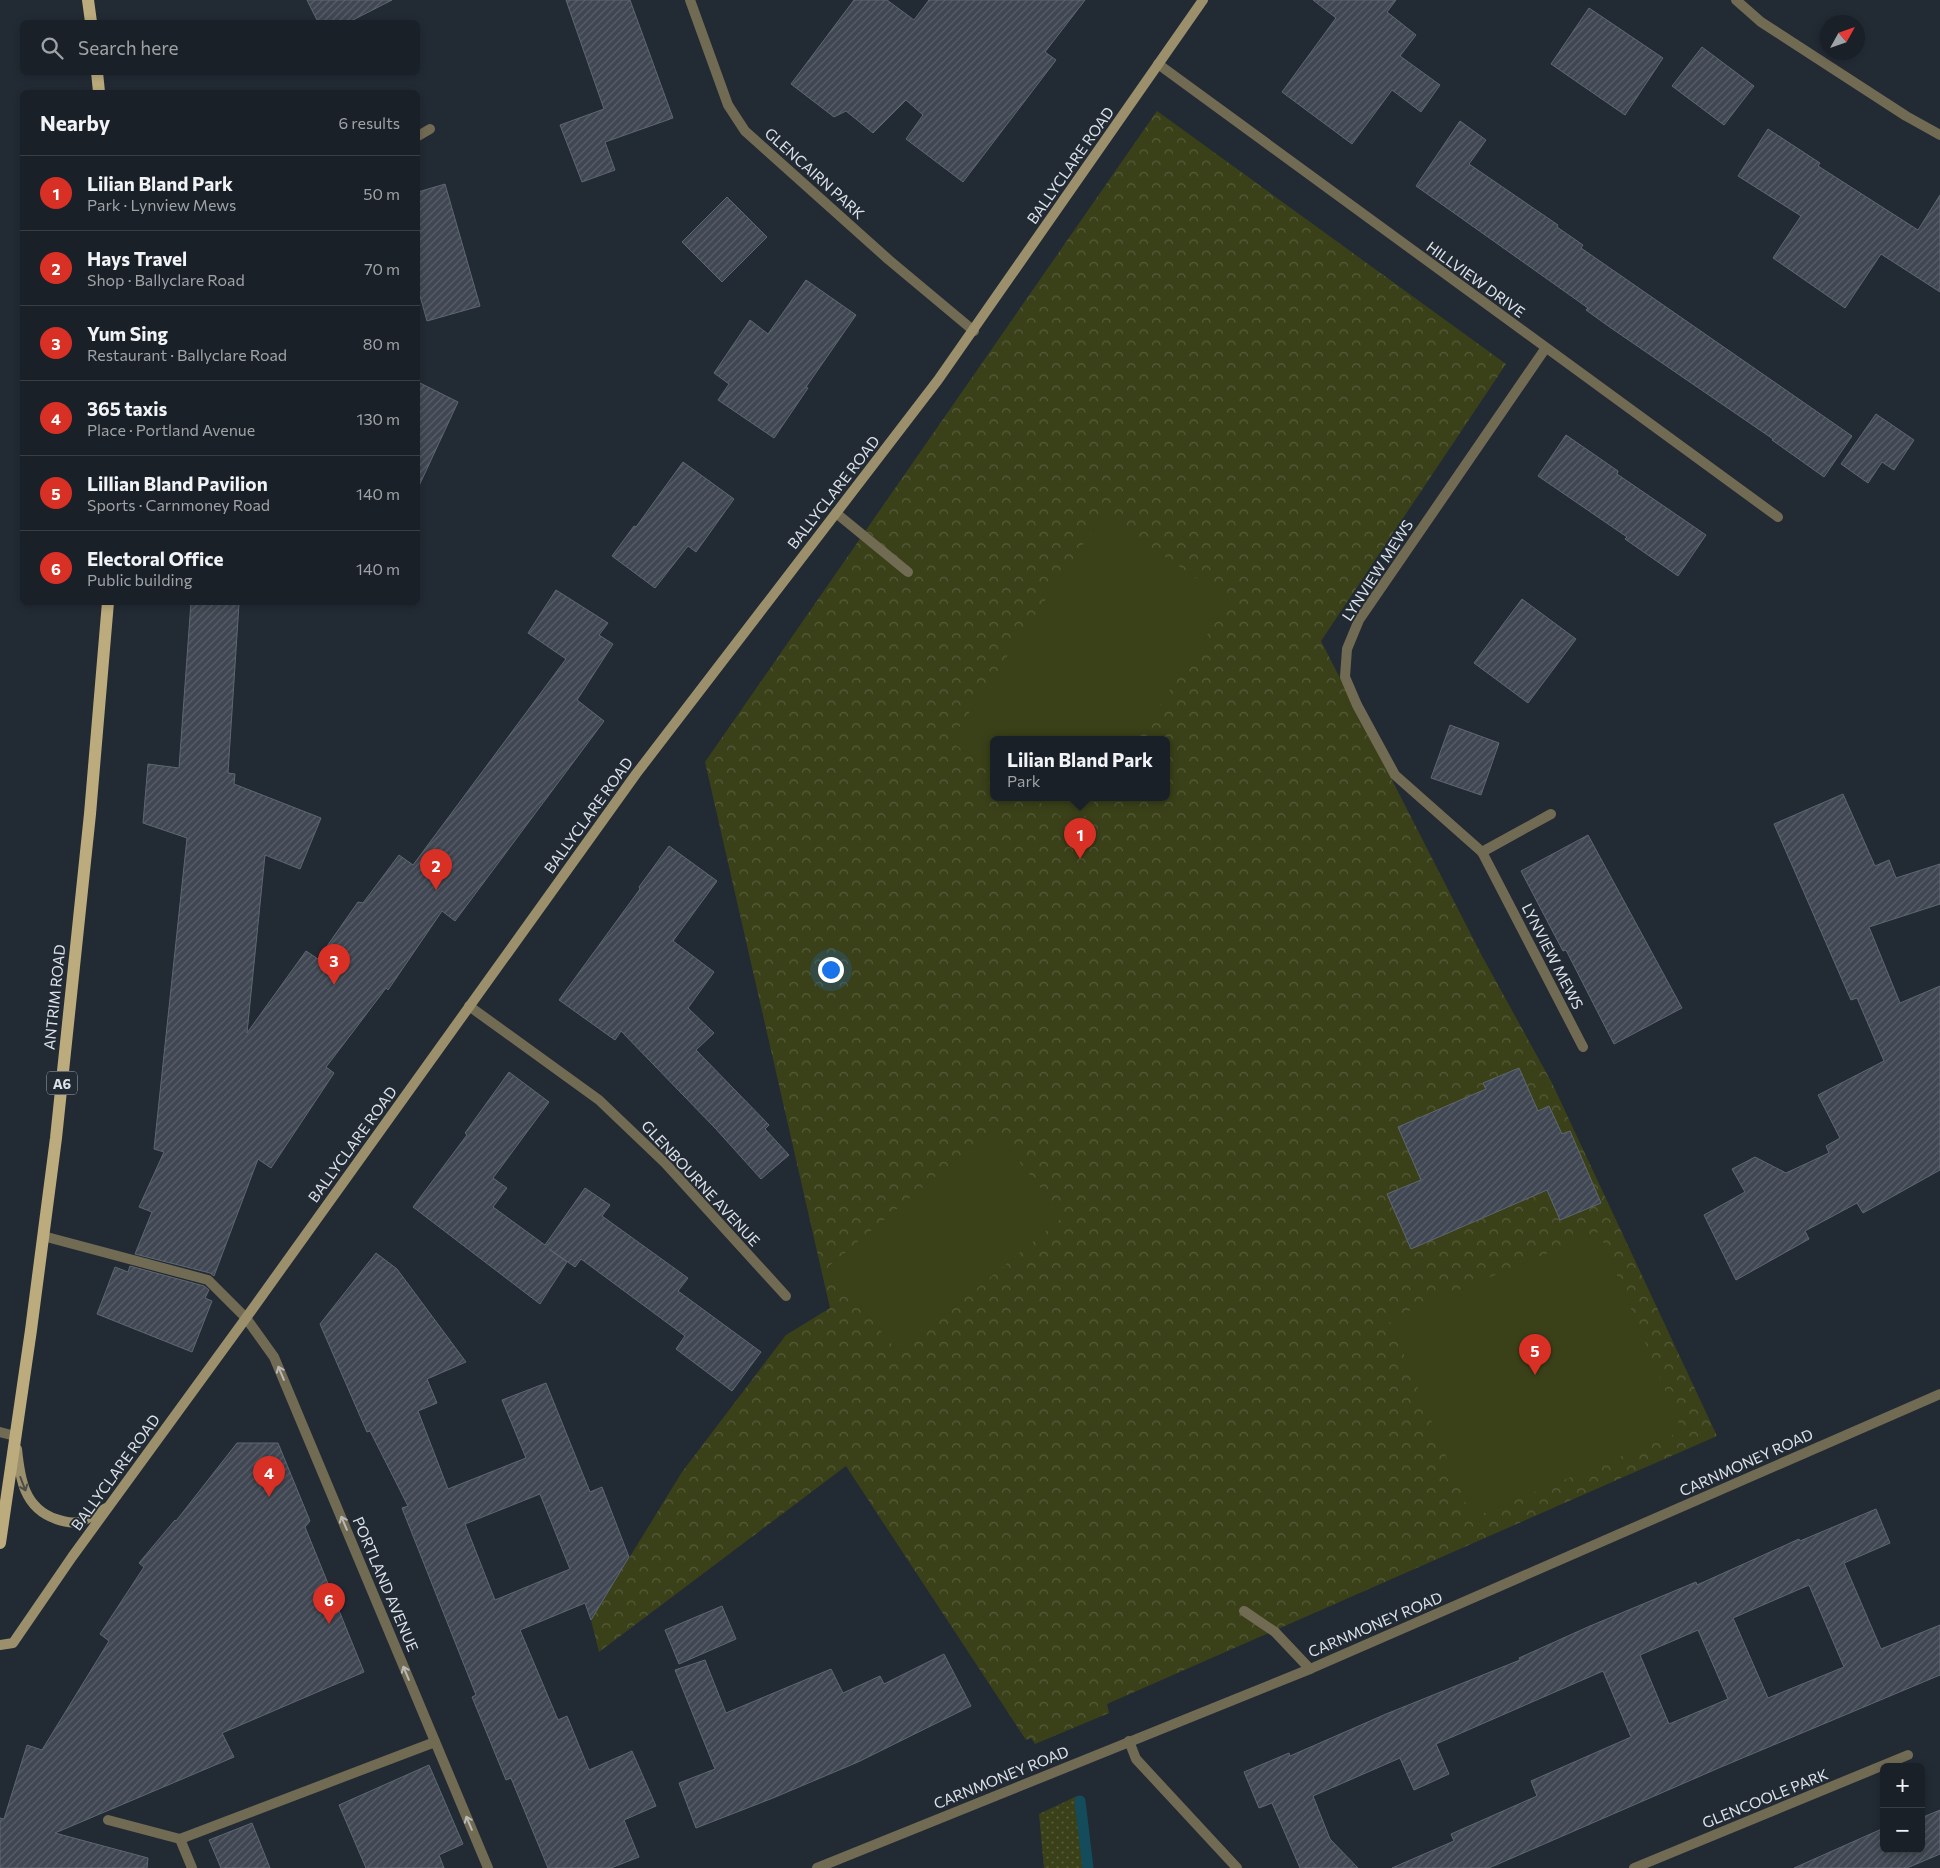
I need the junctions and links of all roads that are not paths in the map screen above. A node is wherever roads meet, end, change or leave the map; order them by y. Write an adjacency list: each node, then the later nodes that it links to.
1 (88, 0): 5 (main road)
2 (690, 0): 12 (street, GLENCAIRN PARK)
3 (1204, 0): 6 (main road, BALLYCLARE ROAD)
4 (1736, 0): 11 (street)
5 (91, 20)
6 (1158, 64): 12 (main road, BALLYCLARE ROAD); 13 (street, HILLVIEW DRIVE)
7 (97, 75): 8 (main road)
8 (99, 90)
9 (430, 129): 10 (street)
10 (420, 135)
11 (1940, 135)
12 (974, 331): 14 (main road, BALLYCLARE ROAD)
13 (1546, 349): 15 (street, HILLVIEW DRIVE); 19 (street, LYNVIEW MEWS)
14 (836, 513): 16 (street); 20 (main road, BALLYCLARE ROAD)
15 (1778, 517)
16 (908, 572)
17 (108, 605): 22 (main road, ANTRIM ROAD / A6)
18 (1551, 814): 19 (street)
19 (1482, 852): 21 (street, LYNVIEW MEWS)
20 (469, 1006): 23 (street, GLENBOURNE AVENUE); 24 (main road, BALLYCLARE ROAD)
21 (1583, 1048)
22 (43, 1236): 24 (street, PORTLAND AVENUE); 27 (main road, ANTRIM ROAD / A6)
23 (786, 1296)
24 (246, 1318): 28 (main road, BALLYCLARE ROAD); 34 (street, PORTLAND AVENUE, one-way to 24)
25 (1940, 1394): 32 (street, CARNMONEY ROAD)
26 (0, 1432): 27 (street)
27 (15, 1436): 28 (main road, one-way to 28); 29 (main road, ANTRIM ROAD / A6)
28 (109, 1507): 31 (main road, BALLYCLARE ROAD)
29 (0, 1543)
30 (1244, 1611): 32 (street)
31 (0, 1645)
32 (1310, 1669): 33 (street, CARNMONEY ROAD)
33 (1129, 1741): 40 (street, CARNMONEY ROAD); 41 (street)
34 (435, 1742): 37 (street); 39 (street, PORTLAND AVENUE, one-way to 34)
35 (1908, 1755): 42 (street, GLENCOOLE PARK)
36 (108, 1820): 37 (street)
37 (180, 1839): 38 (street)
38 (192, 1868)
39 (488, 1868)
40 (817, 1868)
41 (1237, 1868)
42 (1634, 1868)

